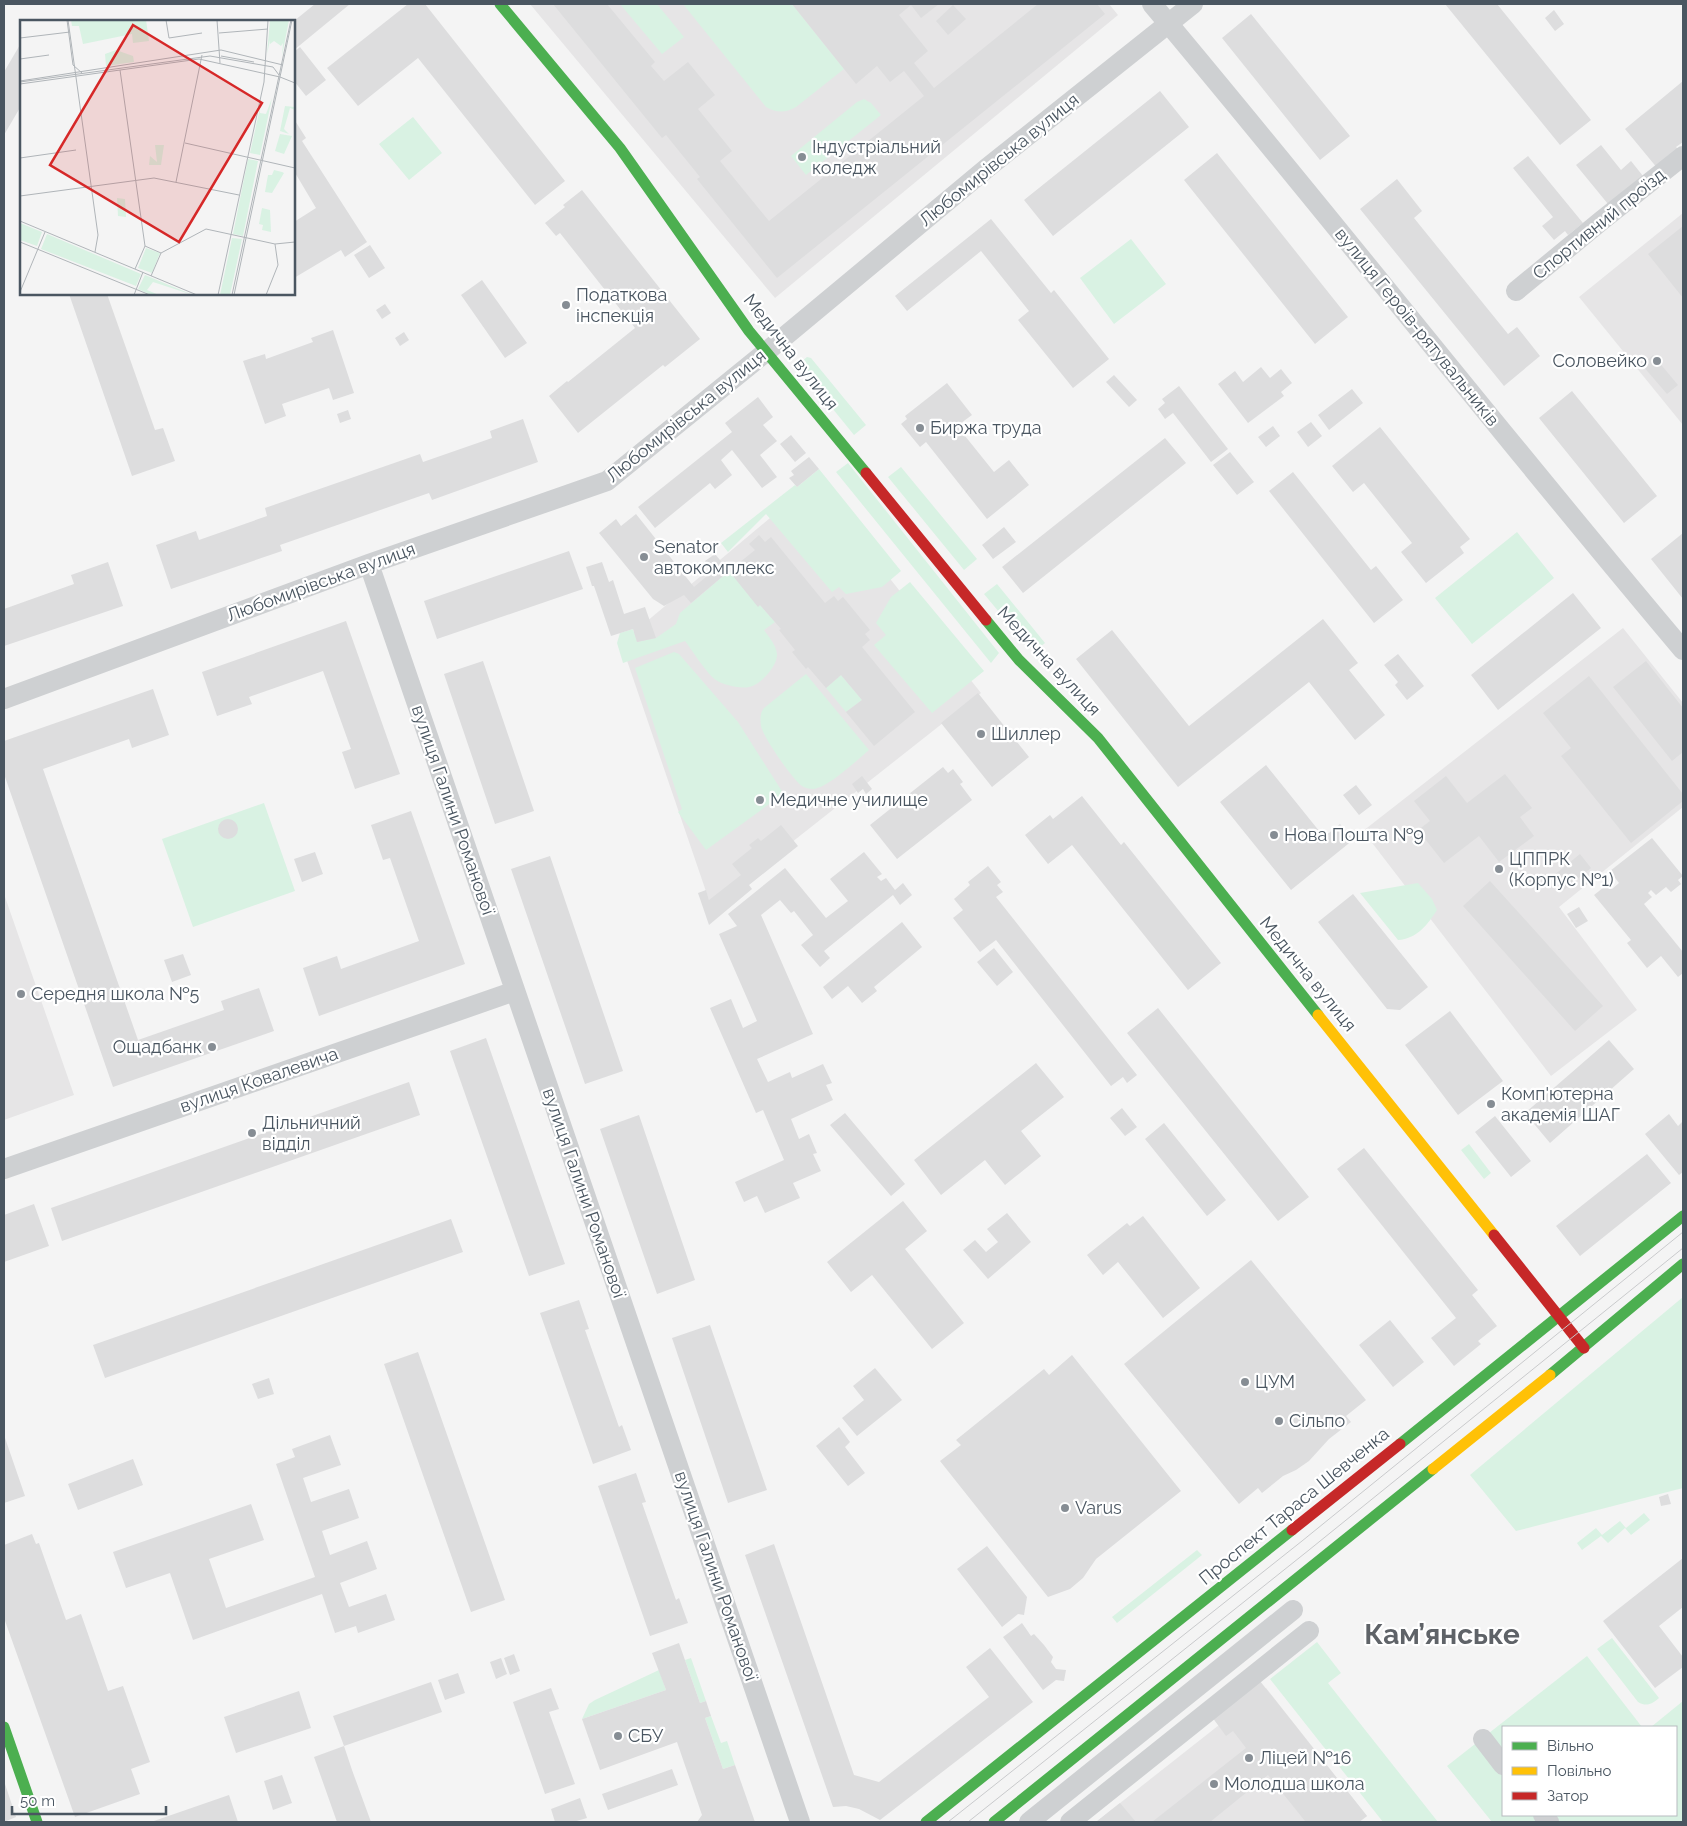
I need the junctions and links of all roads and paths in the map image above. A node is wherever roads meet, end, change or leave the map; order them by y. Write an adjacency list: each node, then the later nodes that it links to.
1 (500, 4): 7 (main road, Медична вулиця)
2 (1152, 4): 4 (street, вулиця Героїв-рятувальників)
3 (1192, 4): 4 (street, Любомирівська вулиця)
4 (1168, 23): 7 (street, Любомирівська вулиця); 9 (street, вулиця Героїв-рятувальників)
5 (1683, 156): 6 (street, Спортивний проїзд)
6 (1516, 291)
7 (766, 352): 8 (street, Любомирівська вулиця); 15 (main road, Медична вулиця)
8 (369, 564): 10 (street, Любомирівська вулиця); 11 (street, вулиця Галини Романової)
9 (1683, 650)
10 (4, 699)
11 (515, 991): 12 (street, вулиця Ковалевича); 23 (street, вулиця Галини Романової)
12 (4, 1169)
13 (1683, 1216): 15 (main road, Проспект Тараса Шевченка)
14 (1683, 1264): 16 (main road)
15 (1558, 1316): 16 (main road, Медична вулиця); 24 (main road, Проспект Тараса Шевченка)
16 (1584, 1348): 25 (main road)
17 (1293, 1610): 26 (street)
18 (1309, 1631): 27 (street)
19 (4, 1727): 22 (main road)
20 (1483, 1739): 21 (street)
21 (1502, 1764)
22 (37, 1822)
23 (800, 1822)
24 (926, 1822)
25 (994, 1822)
26 (1029, 1822)
27 (1070, 1822)

